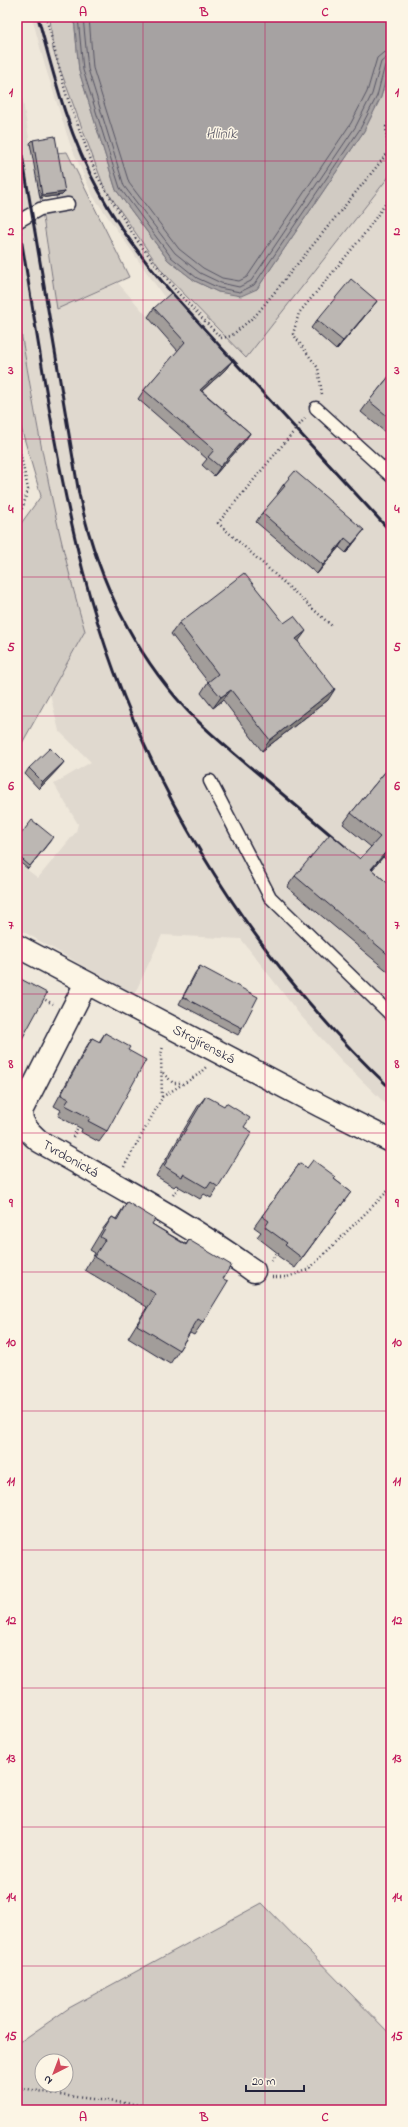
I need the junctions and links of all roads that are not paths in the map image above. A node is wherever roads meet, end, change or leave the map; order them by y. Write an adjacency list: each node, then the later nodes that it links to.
1 (68, 204): 2 (lane)
2 (17, 222)
3 (316, 408): 4 (lane)
4 (391, 476)
5 (210, 781): 8 (lane)
6 (17, 946): 7 (street, Strojírenská)
7 (86, 983): 9 (street, Strojírenská); 10 (street, Tvrdonická)
8 (391, 1014)
9 (391, 1141)
10 (262, 1274)

